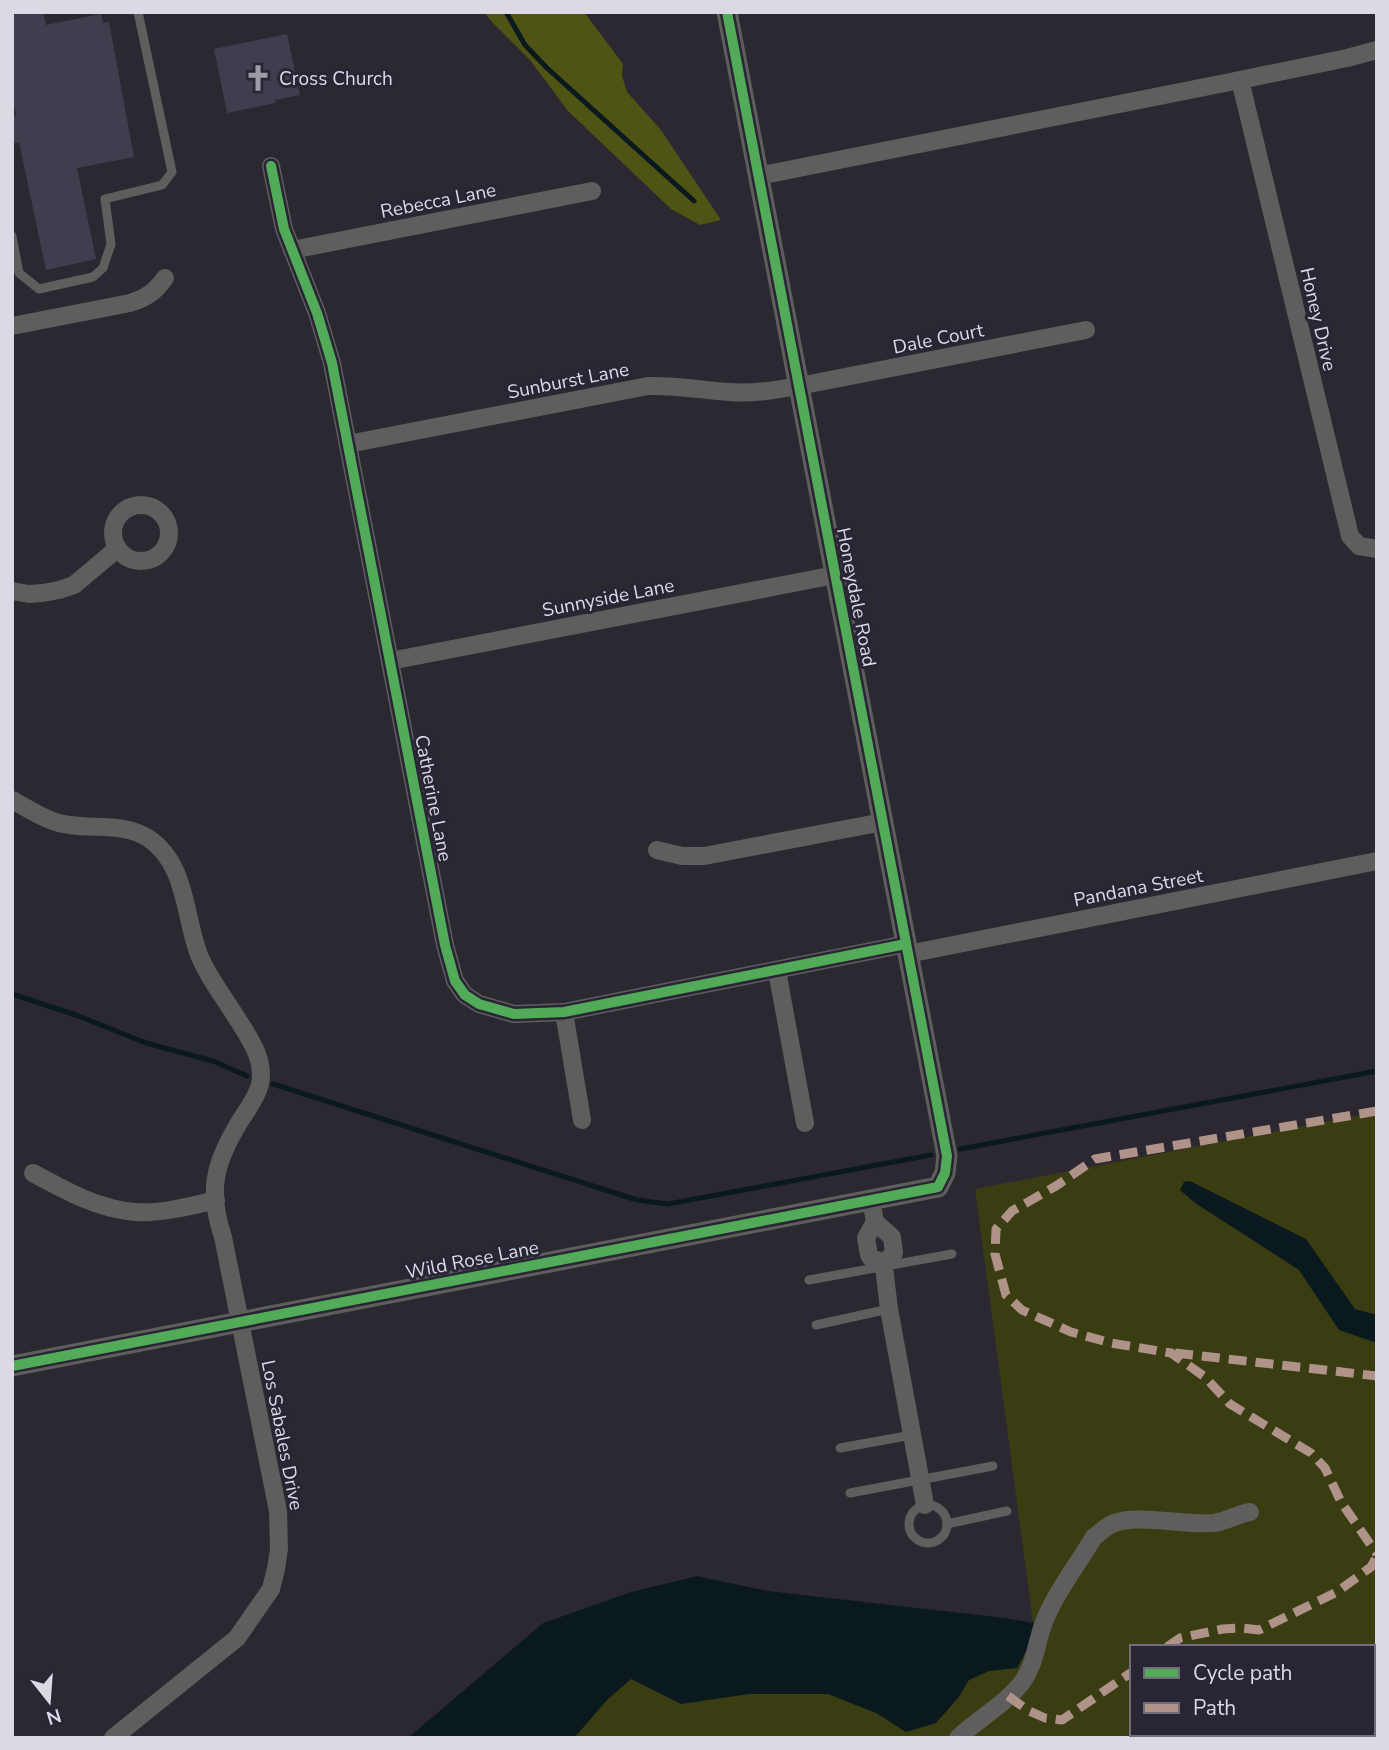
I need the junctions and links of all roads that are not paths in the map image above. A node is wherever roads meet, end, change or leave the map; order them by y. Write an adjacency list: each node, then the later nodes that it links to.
1 (138, 12): 8 (lane)
2 (727, 12): 6 (street, Honeydale Road)
3 (1377, 50): 4 (street)
4 (1240, 80): 6 (street); 16 (street, Honey Drive)
5 (271, 166): 9 (street, Catherine Lane)
6 (758, 176): 13 (street, Honeydale Road)
7 (592, 191): 9 (street, Rebecca Lane)
8 (12, 236)
9 (292, 250): 14 (street, Catherine Lane)
10 (165, 278): 11 (street)
11 (12, 326)
12 (1086, 330): 13 (street, Dale Court)
13 (799, 386): 14 (street, Sunburst Lane); 17 (street, Honeydale Road)
14 (348, 444): 19 (street, Catherine Lane)
15 (118, 548): 18 (street)
16 (1377, 549)
17 (835, 575): 19 (street, Sunnyside Lane); 21 (street, Honeydale Road)
18 (12, 591)
19 (390, 661): 26 (street, Catherine Lane)
20 (12, 800): 31 (street, Los Sabales Drive)
21 (883, 822): 22 (street); 24 (street, Honeydale Road)
22 (657, 850)
23 (1377, 861): 24 (street, Pandana Street)
24 (907, 949): 25 (street, Catherine Lane); 30 (street, Honeydale Road)
25 (777, 971): 26 (street, Catherine Lane); 28 (street)
26 (564, 1012): 27 (street)
27 (582, 1120)
28 (804, 1123)
29 (33, 1172): 31 (street)
30 (938, 1187): 32 (street, Wild Rose Lane)
31 (216, 1200): 37 (street, Los Sabales Drive)
32 (871, 1200): 34 (street); 37 (street, Wild Rose Lane)
33 (952, 1254): 34 (lane)
34 (884, 1265): 35 (lane); 36 (street)
35 (809, 1280)
36 (888, 1309): 38 (lane); 40 (street)
37 (239, 1322): 39 (street, Wild Rose Lane); 49 (street, Los Sabales Drive)
38 (816, 1325)
39 (12, 1366)
40 (912, 1435): 41 (lane); 43 (street)
41 (840, 1448)
42 (993, 1466): 43 (lane)
43 (920, 1480): 44 (lane); 45 (street)
44 (850, 1493)
45 (925, 1505): 48 (lane); 48 (lane)
46 (1007, 1511): 48 (lane)
47 (1250, 1512): 50 (street)
48 (947, 1524)
49 (113, 1738)
50 (958, 1738)

